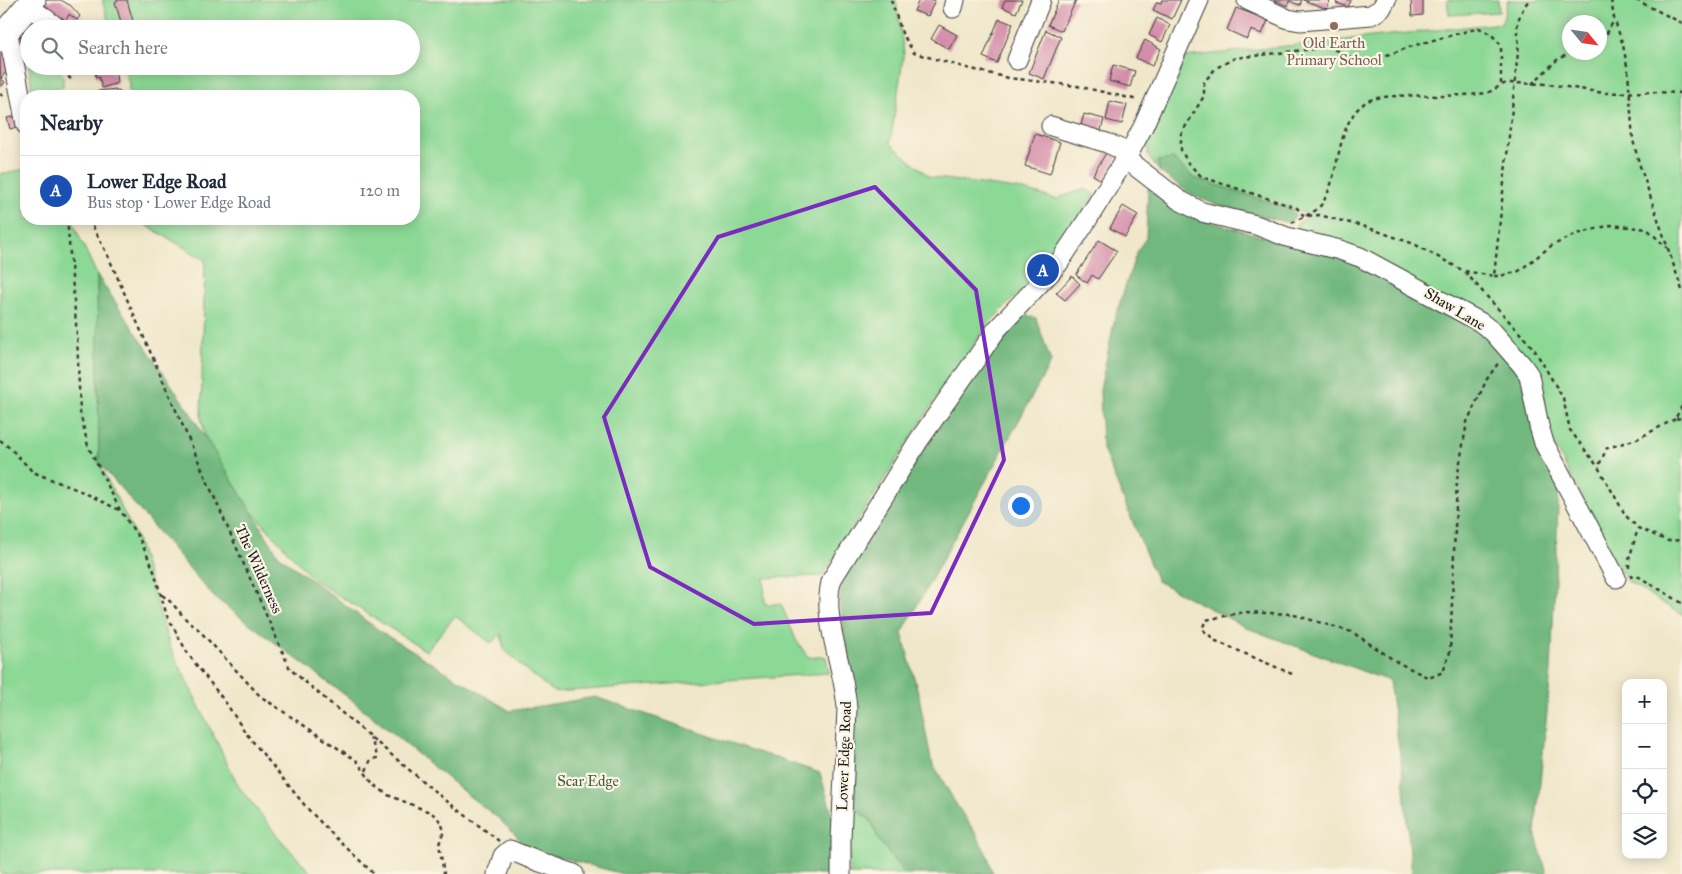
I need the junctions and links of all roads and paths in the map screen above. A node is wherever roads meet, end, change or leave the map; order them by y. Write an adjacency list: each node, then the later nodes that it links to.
1 (1041, 0): 15 (street)
2 (1199, 0): 25 (street, Lower Edge Road)
3 (1247, 0): 4 (street)
4 (1386, 0)
5 (1529, 0): 18 (path)
6 (1611, 0): 9 (path)
7 (1636, 0): 11 (path)
8 (31, 3): 10 (street); 13 (main road)
9 (1614, 18): 12 (path); 22 (path)
10 (49, 20)
11 (1682, 23)
12 (1607, 33)
13 (3, 35): 21 (street)
14 (1562, 57): 20 (path)
15 (1017, 60)
16 (66, 75): 17 (path)
17 (71, 79)
18 (1515, 83): 19 (path); 20 (path); 31 (path)
19 (1501, 84): 26 (path); 26 (path)
20 (1530, 84): 22 (path)
21 (20, 93)
22 (1629, 93): 23 (path); 30 (path)
23 (1682, 93)
24 (1051, 126): 25 (street, Shaw Lane)
25 (1128, 156): 29 (street, Shaw Lane); 52 (street, Lower Edge Road)
26 (1304, 216): 29 (path); 31 (path)
27 (68, 225): 38 (path)
28 (92, 225): 45 (path, The Wilderness)
29 (1279, 234): 33 (street, Shaw Lane)
30 (1668, 249): 31 (path); 32 (path)
31 (1494, 276)
32 (1682, 290)
33 (1508, 349): 41 (street, Shaw Lane); 44 (path)
34 (1682, 406): 36 (path)
35 (1682, 418): 36 (path)
36 (1675, 419): 39 (path)
37 (0, 440): 38 (path)
38 (120, 510): 42 (path)
39 (1638, 528): 40 (path); 41 (path)
40 (1682, 540)
41 (1622, 573): 43 (path)
42 (160, 594): 46 (path); 48 (path)
43 (1682, 602)
44 (1292, 674)
45 (369, 736): 46 (path); 47 (path, The Wilderness)
46 (366, 773): 49 (path)
47 (510, 850): 50 (street); 51 (street)
48 (374, 874)
49 (444, 874)
50 (497, 874)
51 (574, 874)
52 (840, 874)

